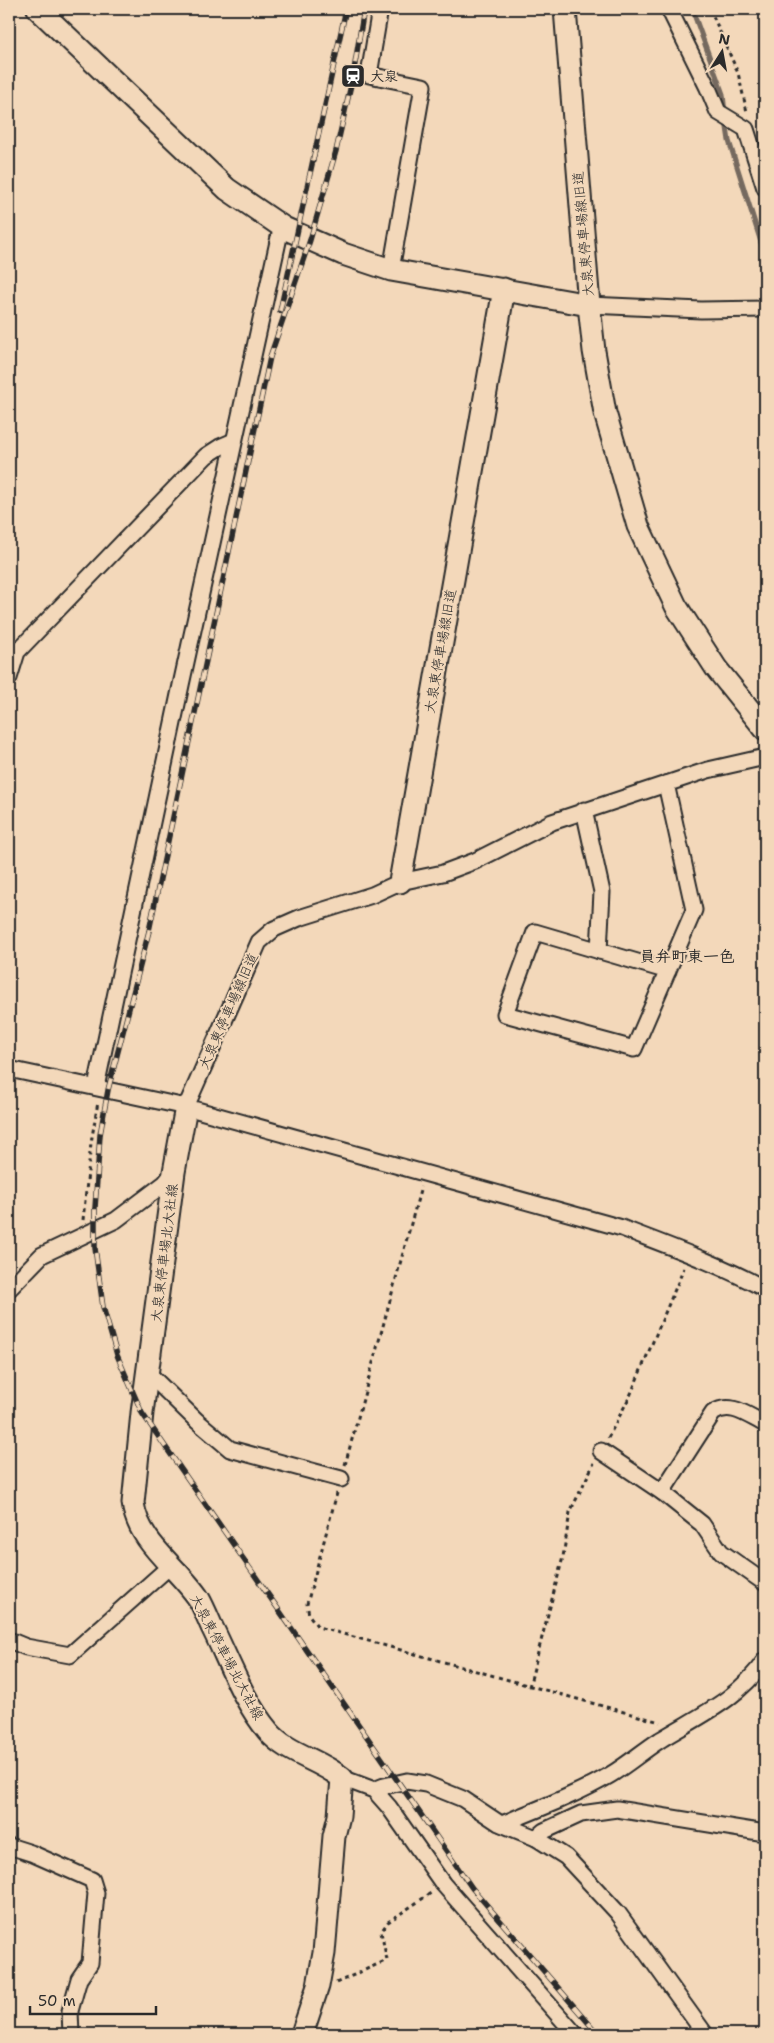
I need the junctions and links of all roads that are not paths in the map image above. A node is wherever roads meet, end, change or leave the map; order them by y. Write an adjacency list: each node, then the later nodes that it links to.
1 (38, 9): 6 (street)
2 (380, 9): 7 (street)
3 (565, 9): 9 (street, 大泉東停車場線旧道)
4 (669, 9): 5 (street)
5 (765, 188)
6 (284, 228): 7 (street); 11 (street)
7 (391, 270): 8 (street)
8 (504, 289): 9 (street, 大泉東停車場線旧道); 18 (street, 大泉東停車場線旧道)
9 (589, 305): 10 (street); 14 (street)
10 (762, 309)
11 (234, 441): 12 (street); 22 (street)
12 (13, 650): 13 (street)
13 (9, 678)
14 (765, 730)
15 (765, 756): 16 (street)
16 (666, 784): 17 (street); 20 (street)
17 (584, 810): 18 (street); 19 (street)
18 (400, 882): 23 (street, 大泉東停車場線旧道)
19 (598, 951): 20 (street); 20 (street)
20 (668, 971)
21 (9, 1069): 22 (street)
22 (98, 1088): 23 (street)
23 (186, 1107): 24 (street, 大泉東停車場北大社線); 26 (street)
24 (174, 1172): 25 (street); 27 (street, 大泉東停車場北大社線)
25 (9, 1289)
26 (765, 1289)
27 (148, 1373): 30 (street); 32 (street, 大泉東停車場北大社線)
28 (765, 1424): 31 (street)
29 (601, 1451): 31 (street)
30 (341, 1478)
31 (662, 1492): 33 (street)
32 (170, 1566): 34 (street); 36 (street, 大泉東停車場北大社線)
33 (765, 1583)
34 (9, 1640)
35 (765, 1660): 38 (street)
36 (342, 1778): 37 (street); 43 (street)
37 (374, 1790): 38 (street); 44 (street)
38 (502, 1824): 40 (street)
39 (765, 1833): 40 (street)
40 (536, 1838): 45 (street)
41 (9, 1846): 42 (street)
42 (71, 2034)
43 (302, 2034)
44 (575, 2034)
45 (705, 2034)

